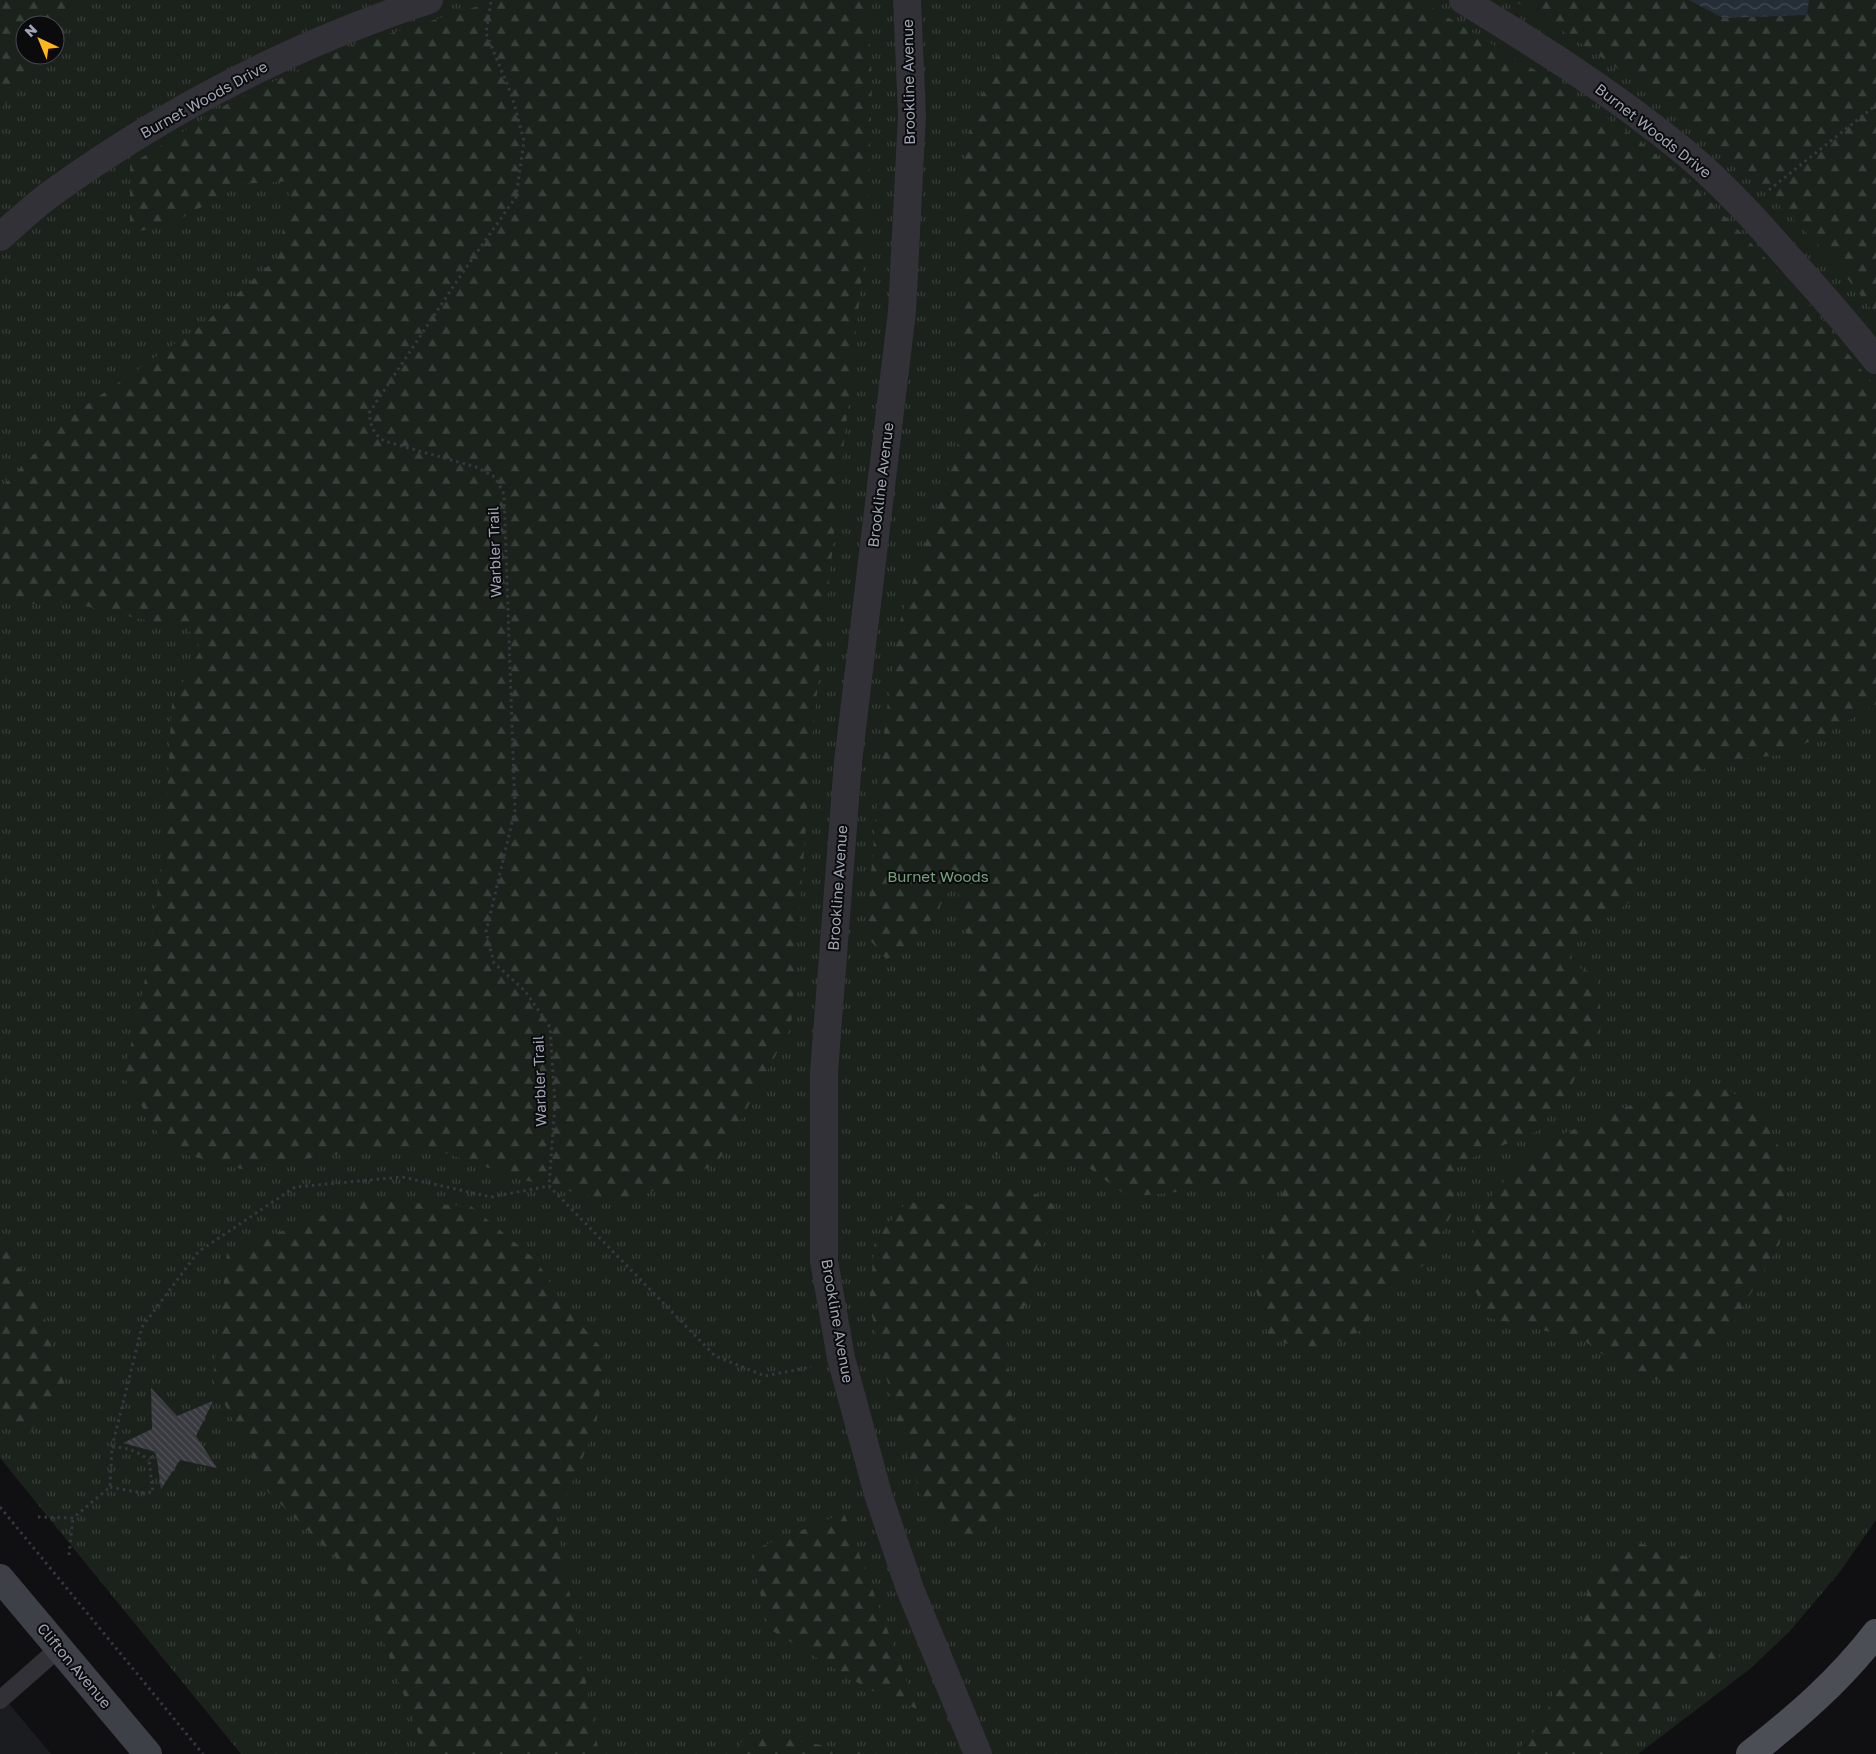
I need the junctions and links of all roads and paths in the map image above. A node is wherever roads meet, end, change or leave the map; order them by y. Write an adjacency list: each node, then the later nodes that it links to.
1 (429, 0): 7 (street, Burnet Woods Drive)
2 (907, 0): 25 (street, Brookline Avenue)
3 (1463, 0): 8 (street, Burnet Woods Drive)
4 (491, 2): 9 (path, Warbler Trail)
5 (1876, 105): 6 (path)
6 (1762, 196)
7 (0, 237)
8 (1876, 360)
9 (549, 1186): 10 (path); 11 (path)
10 (816, 1366)
11 (112, 1447): 13 (path); 14 (path)
12 (156, 1452): 13 (path)
13 (148, 1460): 14 (path)
14 (110, 1487): 17 (path)
15 (0, 1507): 24 (path)
16 (38, 1517): 17 (path)
17 (73, 1518): 18 (path)
18 (69, 1555)
19 (0, 1578): 21 (main road, Clifton Avenue)
20 (1876, 1633): 26 (main road)
21 (58, 1649): 22 (lane); 23 (main road, Clifton Avenue)
22 (0, 1700)
23 (148, 1754)
24 (203, 1754)
25 (978, 1754)
26 (1750, 1754)

